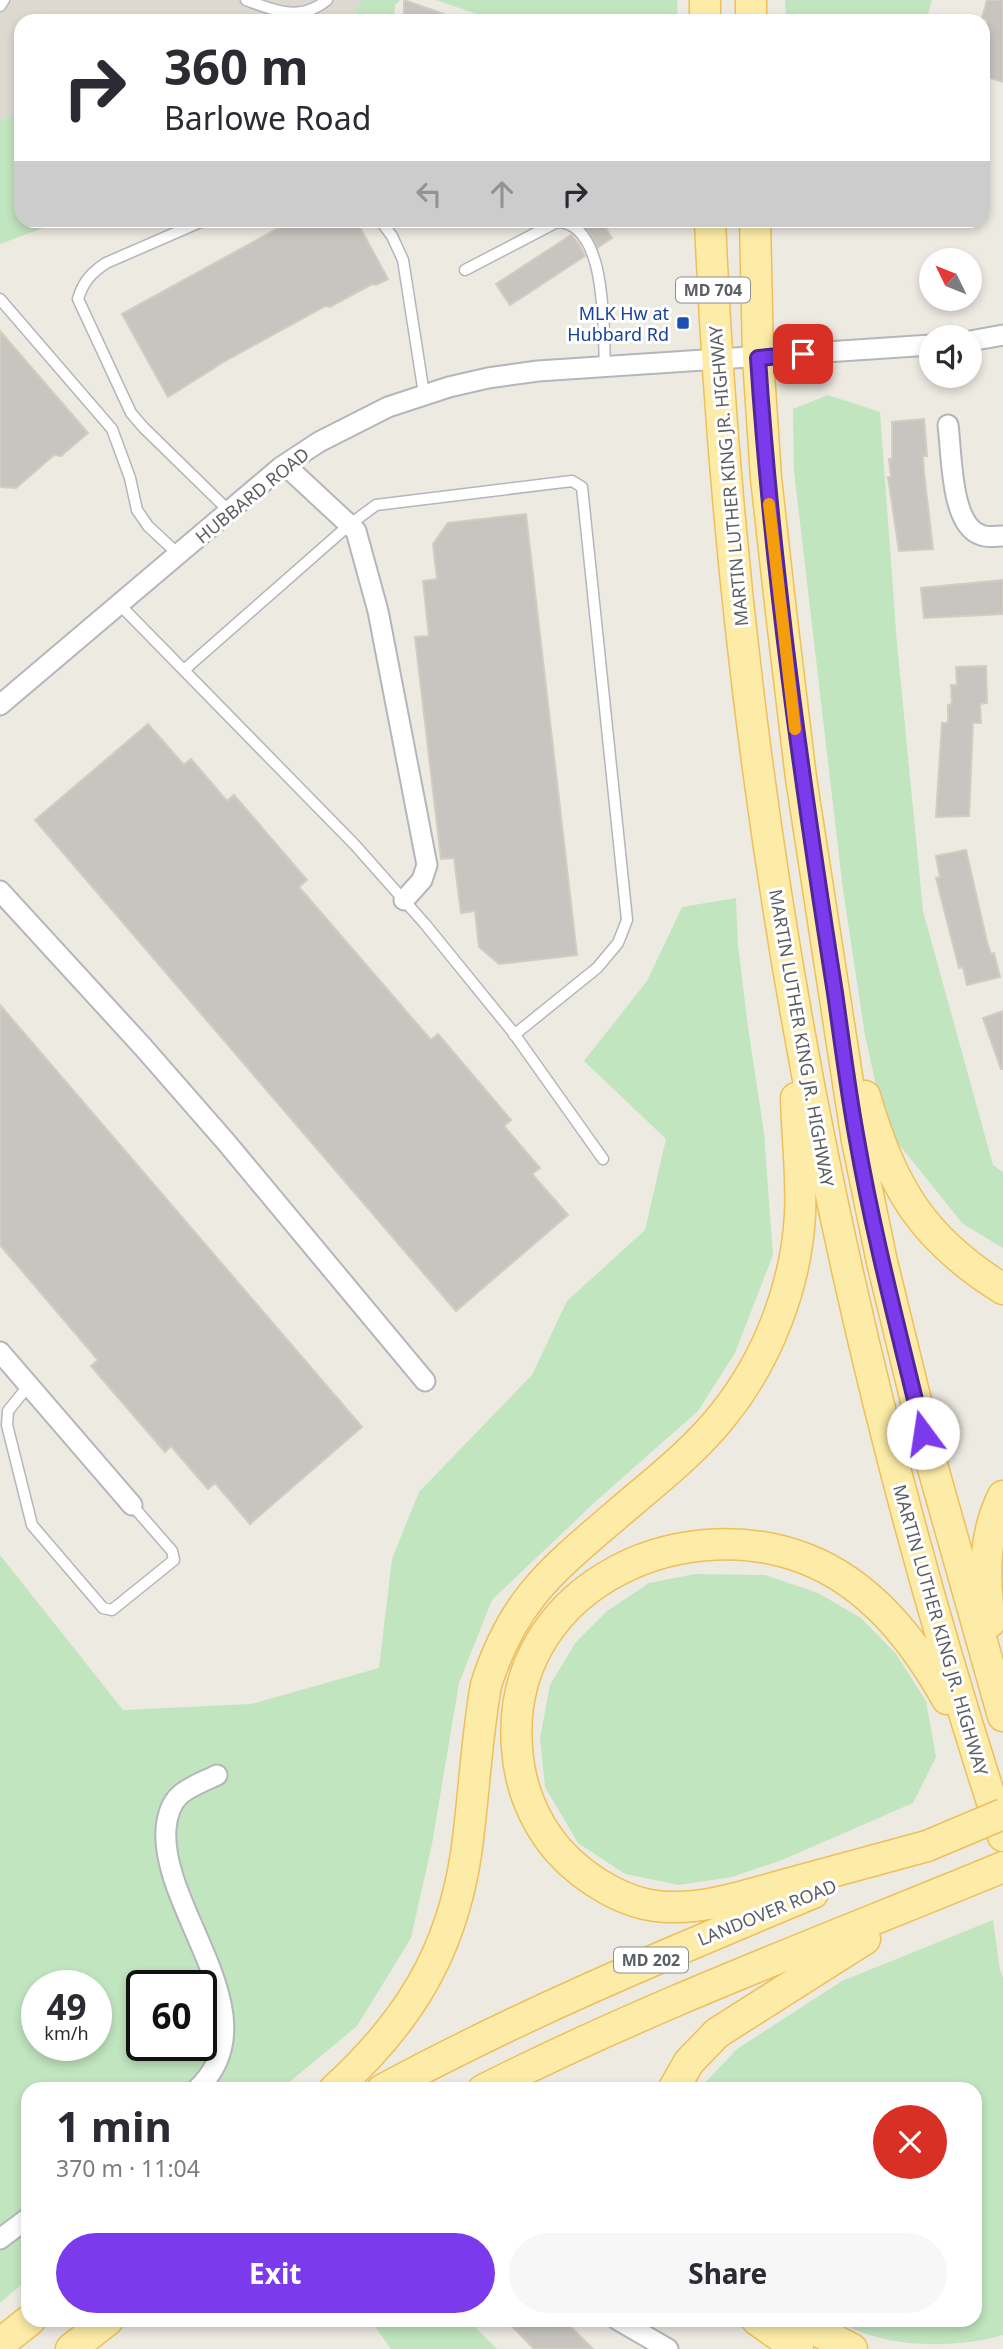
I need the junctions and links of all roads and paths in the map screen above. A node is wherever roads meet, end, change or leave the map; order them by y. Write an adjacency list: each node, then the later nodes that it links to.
1 (4, 0): 4 (lane)
2 (246, 0): 3 (lane)
3 (327, 0)
4 (0, 6)
5 (187, 228): 22 (lane)
6 (386, 228): 19 (lane)
7 (546, 228): 11 (lane)
8 (577, 228): 18 (lane)
9 (710, 228): 17 (main road, MARTIN LUTHER KING JR. HIGHWAY / MD 704)
10 (755, 228): 16 (main road, MARTIN LUTHER KING JR. HIGHWAY / MD 704)
11 (465, 270)
12 (0, 299): 25 (lane)
13 (1003, 335): 14 (street)
14 (982, 339)
15 (919, 346): 16 (street, HUBBARD ROAD)
16 (758, 358): 17 (street, HUBBARD ROAD); 31 (main road, MARTIN LUTHER KING JR. HIGHWAY / MD 704)
17 (716, 360): 18 (street, HUBBARD ROAD); 32 (main road, MARTIN LUTHER KING JR. HIGHWAY / MD 704)
18 (605, 367): 19 (street, HUBBARD ROAD)
19 (424, 394): 21 (street, HUBBARD ROAD)
20 (948, 425): 24 (street)
21 (285, 465): 22 (street, HUBBARD ROAD); 23 (street)
22 (229, 510): 25 (street, HUBBARD ROAD)
23 (349, 525): 27 (lane); 30 (street); 33 (lane)
24 (1003, 536)
25 (178, 555): 26 (street, HUBBARD ROAD)
26 (119, 604): 27 (lane); 28 (street, HUBBARD ROAD)
27 (184, 670): 30 (lane)
28 (0, 705)
29 (0, 891): 37 (street)
30 (404, 901): 33 (lane)
31 (835, 994): 35 (main road); 41 (main road, MARTIN LUTHER KING JR. HIGHWAY / MD 704)
32 (793, 1007): 42 (main road, MARTIN LUTHER KING JR. HIGHWAY / MD 704); 50 (main road)
33 (514, 1035): 34 (lane)
34 (603, 1159)
35 (1003, 1289)
36 (0, 1352): 38 (street)
37 (425, 1381)
38 (29, 1385): 40 (street); 40 (lane)
39 (1003, 1496): 41 (main road)
40 (132, 1505)
41 (1003, 1716)
42 (974, 1749): 45 (main road, MARTIN LUTHER KING JR. HIGHWAY / MD 704); 46 (main road)
43 (217, 1775): 49 (street)
44 (1003, 1814): 46 (main road, LANDOVER ROAD / MD 202, bridge)
45 (1003, 1836)
46 (927, 1846): 51 (main road, LANDOVER ROAD / MD 202)
47 (1003, 1867): 48 (main road, MD 202)
48 (939, 1893): 52 (main road, MD 202); 53 (main road)
49 (203, 2082)
50 (342, 2082)
51 (397, 2082)
52 (499, 2082)
53 (678, 2082)
54 (21, 2223): 55 (street)
55 (0, 2239)
56 (21, 2327): 61 (main road)
57 (99, 2327): 62 (main road)
58 (630, 2327): 63 (street)
59 (767, 2327): 64 (main road)
60 (810, 2327): 65 (main road)
61 (0, 2344)
62 (71, 2349)
63 (668, 2349)
64 (798, 2349)
65 (852, 2349)

